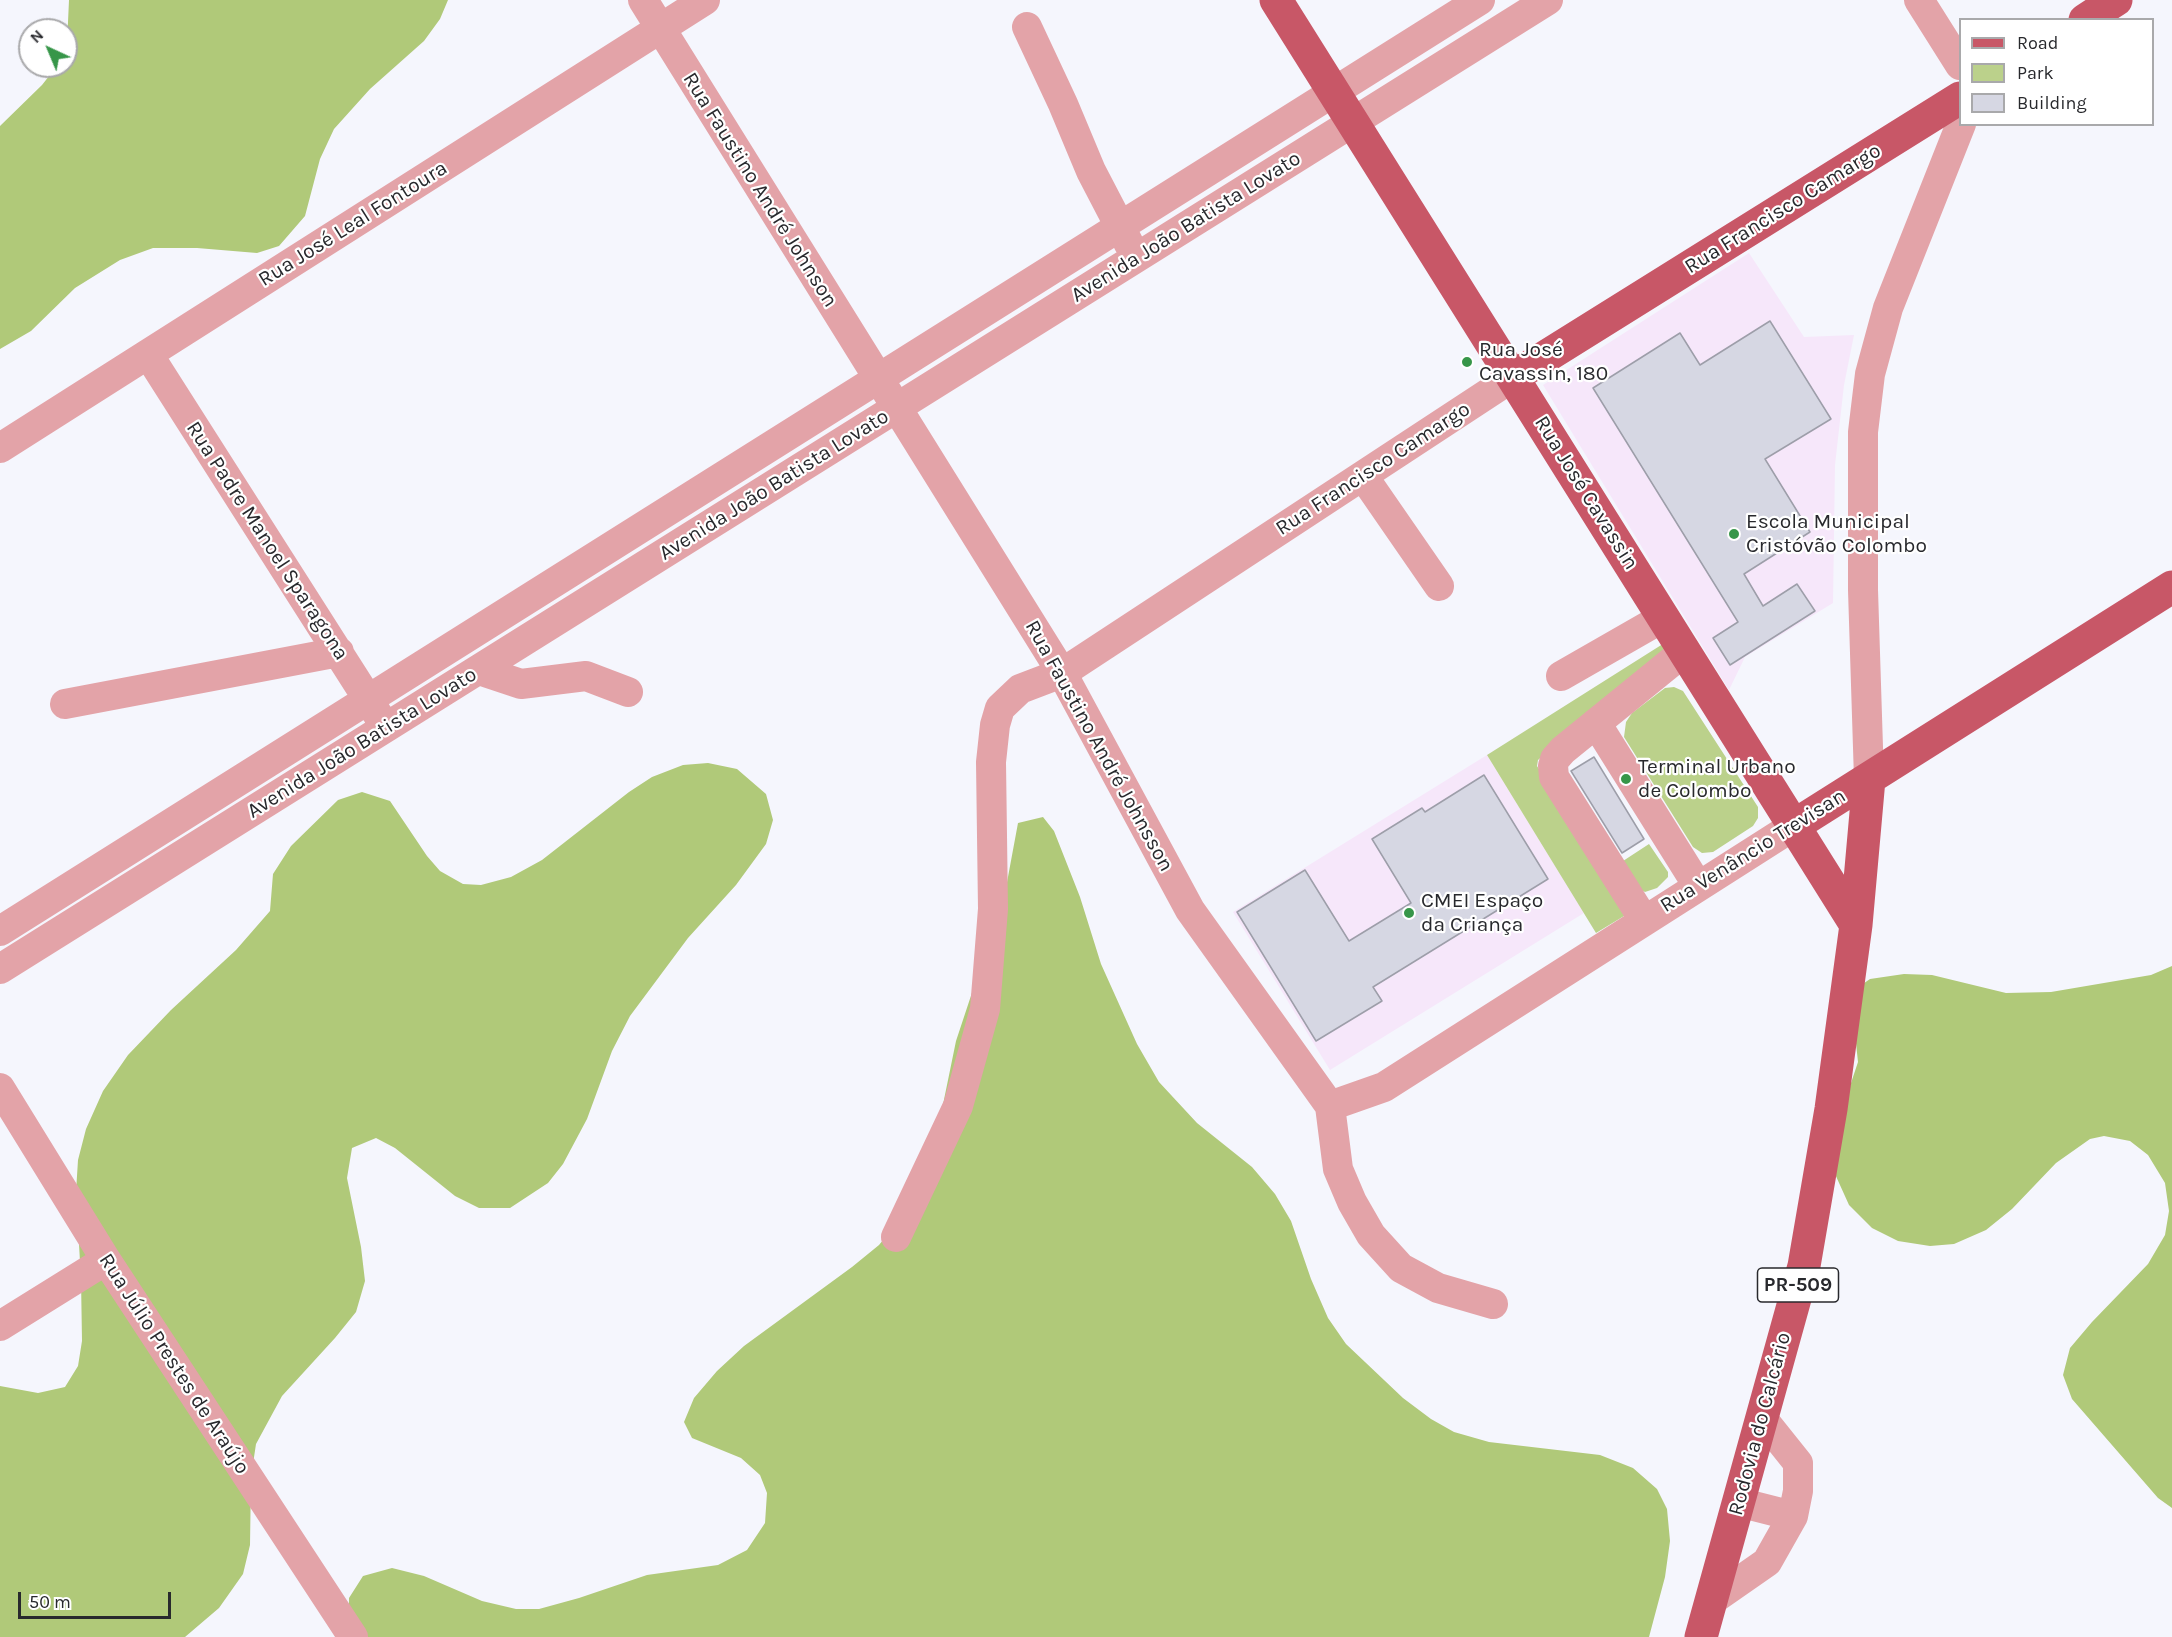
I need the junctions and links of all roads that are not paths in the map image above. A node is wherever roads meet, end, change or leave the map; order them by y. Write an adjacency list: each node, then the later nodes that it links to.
1 (643, 0): 10 (street, Rua Faustino André Johnson)
2 (705, 0): 10 (street, Rua José Leal Fontoura)
3 (1276, 0): 12 (main road, Rua José Cavassin)
4 (1480, 0): 12 (street, Avenida João Batista Lovato)
5 (1548, 0): 14 (street, Avenida João Batista Lovato)
6 (1919, 0): 11 (street)
7 (2116, 0): 8 (main road)
8 (2088, 18)
9 (1027, 27): 18 (street)
10 (660, 29): 20 (street, Rua José Leal Fontoura); 22 (street, Rua Faustino André Johnson)
11 (1959, 63)
12 (1334, 92): 14 (main road, Rua José Cavassin); 16 (street, Avenida João Batista Lovato)
13 (1959, 99): 21 (main road, Rua Francisco Camargo)
14 (1353, 122): 17 (street, Avenida João Batista Lovato); 21 (main road, Rua José Cavassin)
15 (1960, 126): 39 (street, PR-509)
16 (1242, 150): 17 (street); 18 (street, Avenida João Batista Lovato)
17 (1261, 180): 19 (street, Avenida João Batista Lovato)
18 (1119, 228): 19 (street); 22 (street, Avenida João Batista Lovato)
19 (1137, 259): 23 (street, Avenida João Batista Lovato)
20 (148, 354): 24 (street, Rua José Leal Fontoura); 30 (street, Rua Padre Manoel Sparagona)
21 (1513, 377): 25 (street, Rua Francisco Camargo); 28 (main road, Rua José Cavassin)
22 (878, 379): 23 (street, Rua Faustino André Johnsson); 35 (street, Avenida João Batista Lovato)
23 (897, 408): 31 (street, Avenida João Batista Lovato); 32 (street, Rua Faustino André Johnsson)
24 (0, 448)
25 (1363, 476): 26 (street); 32 (street, Rua Francisco Camargo)
26 (1438, 586)
27 (2172, 587): 39 (main road, Rua Venâncio Trevisan)
28 (1664, 617): 29 (main road, Rua José Cavassin); 33 (street)
29 (1685, 651): 37 (street); 40 (main road, Rua José Cavassin)
30 (339, 652): 35 (street, Rua Padre Manoel Sparagona); 36 (street)
31 (479, 670): 34 (street); 38 (street, Avenida João Batista Lovato)
32 (1062, 673): 47 (street, Rua Faustino André Johnsson); 48 (street, Rua Francisco Camargo)
33 (1561, 676)
34 (628, 693)
35 (368, 699): 38 (street, Rua Padre Manoel Sparagona); 44 (street, Avenida João Batista Lovato)
36 (65, 704)
37 (1596, 723): 41 (street); 42 (street)
38 (386, 728): 45 (street, Avenida João Batista Lovato)
39 (1869, 779): 40 (main road, Rua Venâncio Trevisan); 43 (main road, PR-509)
40 (1795, 825): 41 (street, Rua Venâncio Trevisan); 43 (main road, Rua José Cavassin)
41 (1698, 886): 42 (street, Rua Venâncio Trevisan)
42 (1644, 920): 47 (street, Rua Venâncio Trevisan)
43 (1856, 926): 52 (main road, Rodovia do Calcário / PR-509)
44 (0, 931)
45 (0, 969)
46 (0, 1088): 49 (street, Rua Júlio Prestes de Araújo)
47 (1330, 1106): 50 (street)
48 (896, 1237)
49 (106, 1260): 51 (street); 58 (street, Rua Júlio Prestes de Araújo)
50 (1493, 1304)
51 (0, 1326)
52 (1762, 1418): 53 (main road, Rodovia do Calcário / PR-509); 54 (street)
53 (1738, 1502): 54 (street); 55 (main road, Rodovia do Calcário / PR-509)
54 (1793, 1516): 56 (street)
55 (1727, 1543): 56 (street); 57 (main road, Rodovia do Calcário / PR-509)
56 (1767, 1562): 57 (street)
57 (1711, 1601): 59 (main road, Rodovia do Calcário / PR-509)
58 (353, 1637)
59 (1701, 1637)

